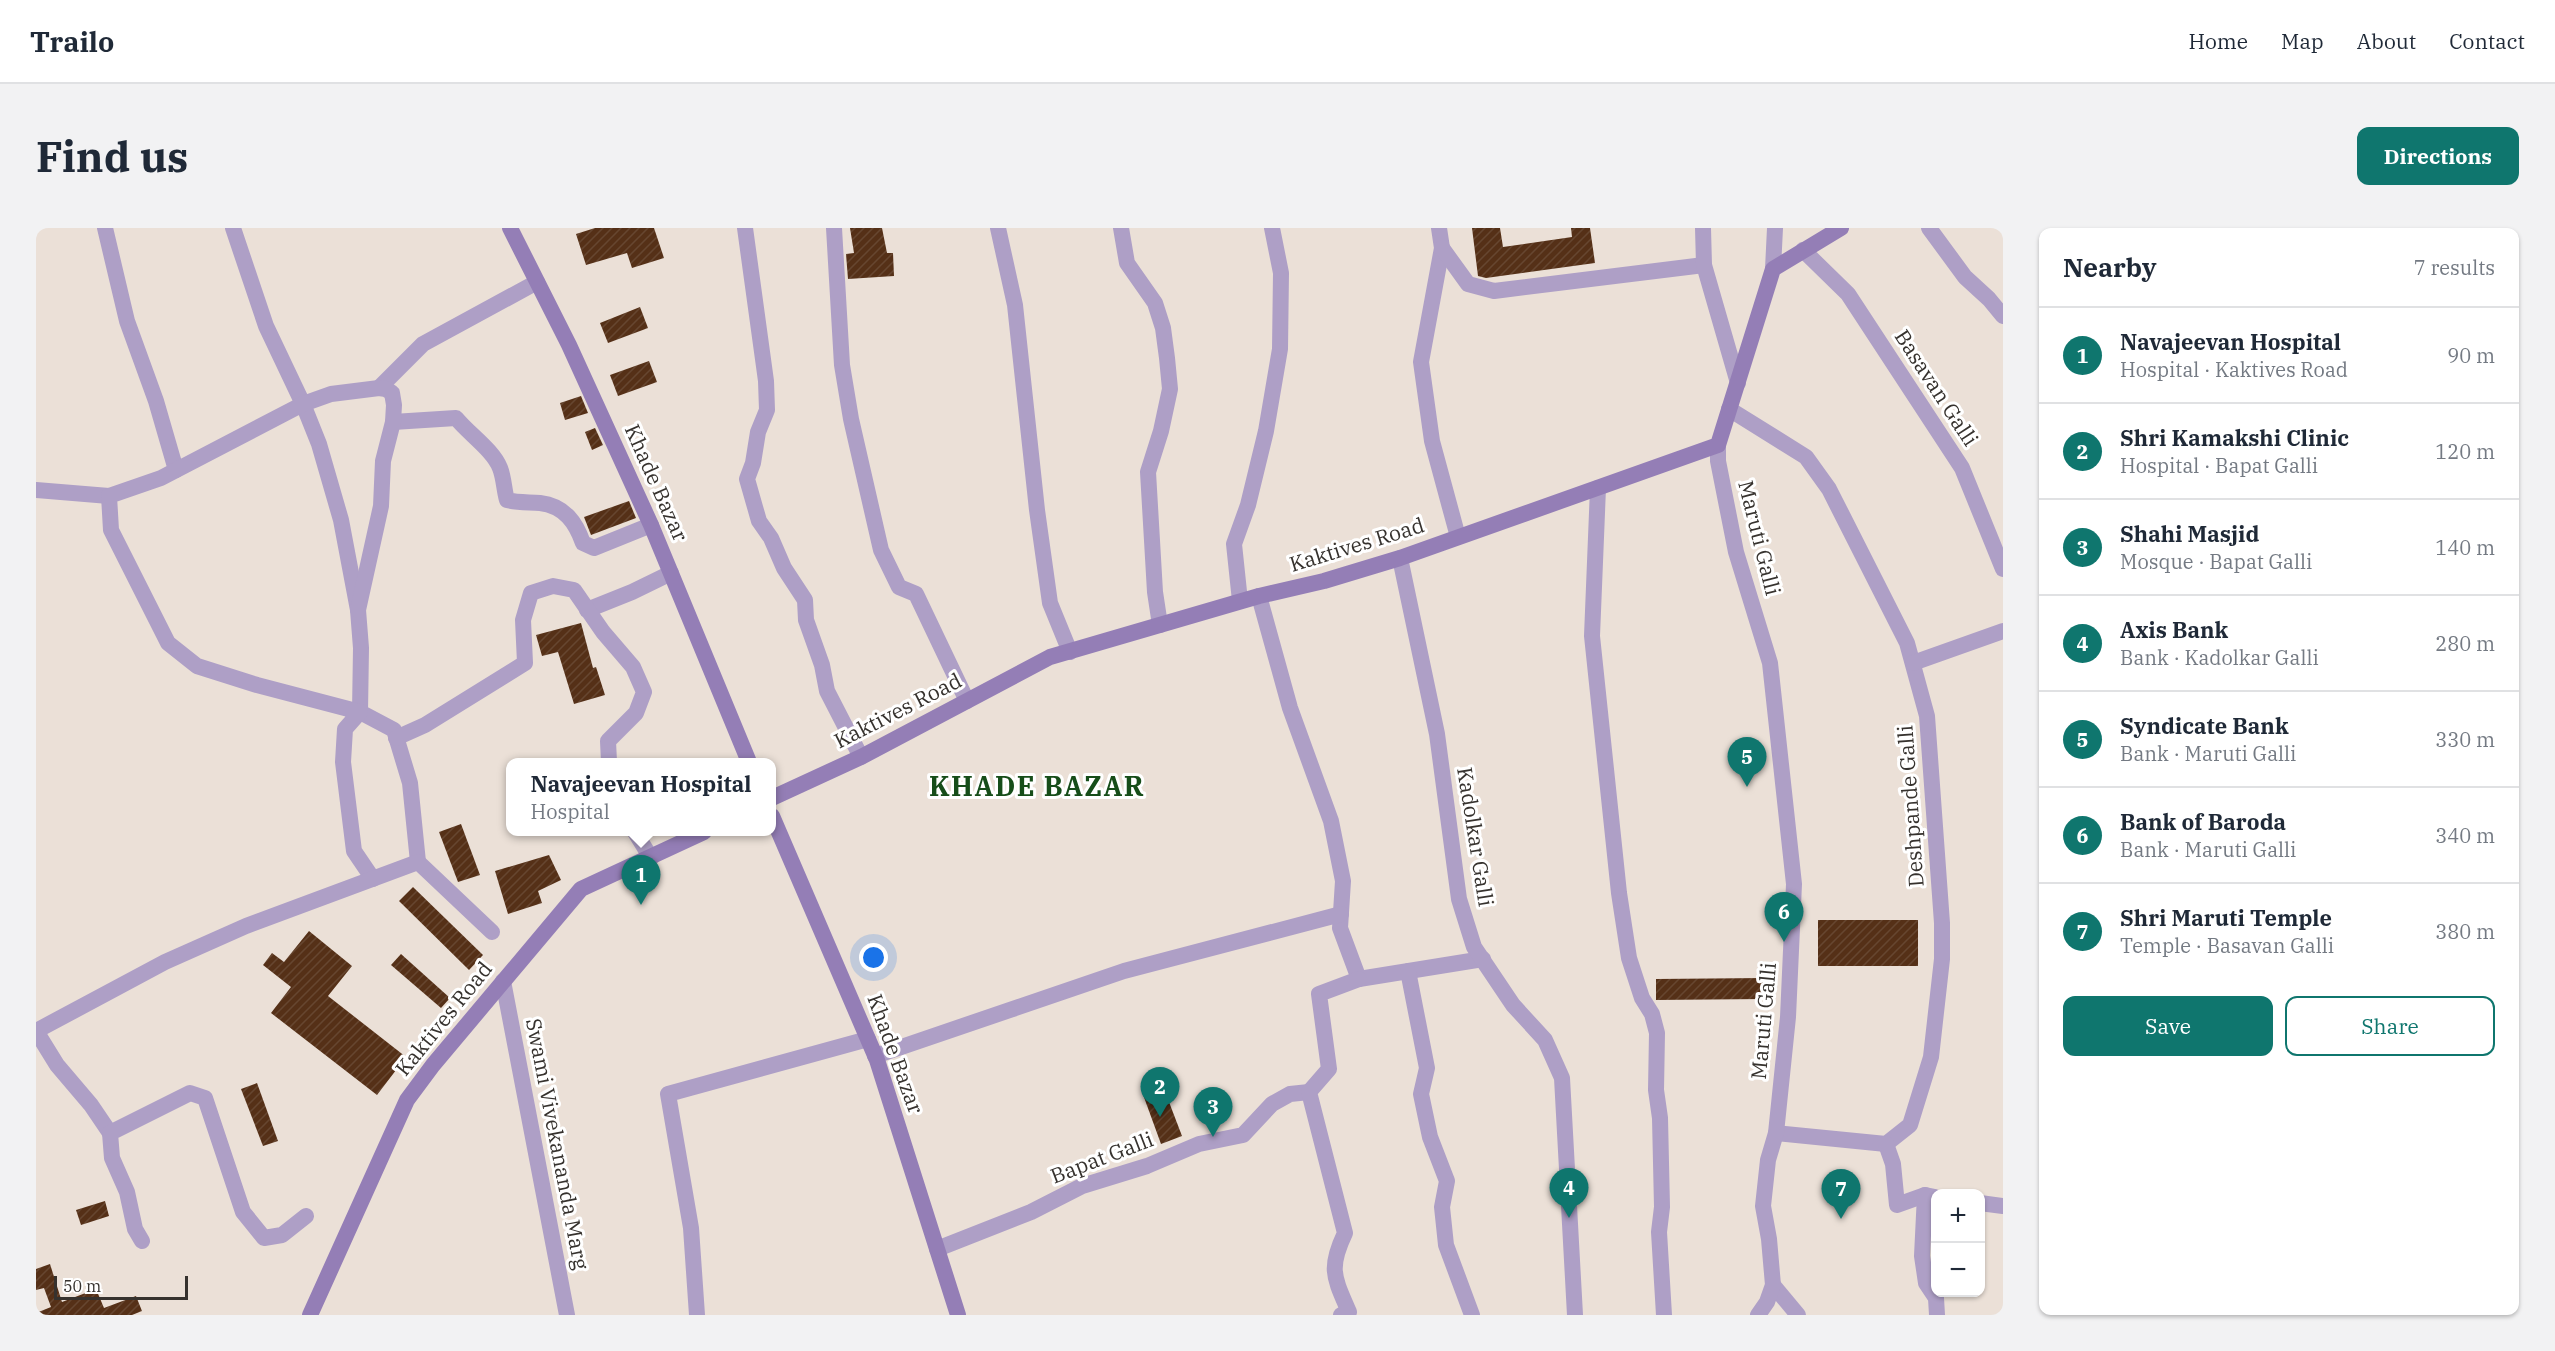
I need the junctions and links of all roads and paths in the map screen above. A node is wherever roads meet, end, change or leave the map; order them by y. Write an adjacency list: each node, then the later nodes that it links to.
1 (105, 228): 26 (street)
2 (233, 228): 22 (street)
3 (510, 228): 18 (main road, Khade Bazar)
4 (745, 228): 48 (street)
5 (834, 228): 43 (street)
6 (998, 228): 41 (street)
7 (1121, 228): 39 (street)
8 (1272, 228): 36 (street)
9 (1439, 228): 14 (street)
10 (1703, 228): 16 (street)
11 (1775, 228): 17 (street)
12 (1840, 228): 15 (main road)
13 (1929, 228): 19 (street)
14 (1442, 248): 16 (street); 31 (street)
15 (1803, 250): 17 (main road); 33 (street, Basavan Galli)
16 (1704, 265): 20 (street)
17 (1773, 269): 20 (main road)
18 (537, 282): 21 (street); 30 (main road, Khade Bazar)
19 (2003, 316)
20 (1738, 382): 23 (main road)
21 (379, 388): 22 (street); 24 (street)
22 (303, 404): 26 (street); 37 (street)
23 (1729, 410): 25 (main road); 42 (street, Deshpande Galli)
24 (393, 422): 30 (street); 37 (street)
25 (1718, 445): 27 (main road, Kaktives Road); 66 (street, Maruti Galli)
26 (176, 470): 29 (street)
27 (1598, 488): 31 (main road, Kaktives Road); 82 (street)
28 (36, 490): 29 (street)
29 (110, 496): 44 (street)
30 (651, 525): 34 (main road, Khade Bazar)
31 (1458, 537): 32 (main road, Kaktives Road)
32 (1400, 558): 35 (main road, Kaktives Road); 58 (street, Kadolkar Galli)
33 (2003, 569)
34 (671, 573): 38 (street); 47 (main road, Khade Bazar)
35 (1259, 596): 36 (main road, Kaktives Road); 56 (street)
36 (1240, 601): 39 (main road, Kaktives Road)
37 (357, 610): 44 (street)
38 (587, 610): 45 (street); 46 (street)
39 (1160, 625): 41 (main road, Kaktives Road)
40 (2003, 631): 42 (street)
41 (1070, 652): 43 (main road, Kaktives Road)
42 (1913, 663): 67 (street, Deshpande Galli)
43 (967, 701): 48 (main road, Kaktives Road)
44 (360, 711): 45 (street); 55 (street)
45 (396, 738): 54 (street)
46 (609, 758)
47 (747, 758)
48 (861, 758): 49 (main road, Kaktives Road)
49 (776, 796)
50 (776, 827): 62 (main road, Khade Bazar)
51 (638, 836): 53 (street)
52 (694, 836): 53 (main road, Kaktives Road)
53 (651, 858): 61 (main road, Kaktives Road)
54 (418, 862): 55 (street); 57 (street)
55 (373, 879): 65 (street)
56 (1341, 914): 60 (street); 63 (street)
57 (492, 932)
58 (1483, 960): 59 (street); 81 (street, Kadolkar Galli)
59 (1408, 971): 60 (street); 80 (street)
60 (1359, 979): 64 (street)
61 (503, 981): 75 (main road, Kaktives Road); 76 (street, Swami Vivekananda Marg)
62 (868, 1039): 63 (main road, Khade Bazar); 77 (street)
63 (875, 1056): 73 (main road, Khade Bazar)
64 (1309, 1092): 73 (street, Bapat Galli); 79 (street)
65 (110, 1133): 71 (street); 72 (street)
66 (1776, 1133): 67 (street); 74 (street, Maruti Galli)
67 (1886, 1143): 68 (street)
68 (1930, 1196): 85 (street)
69 (1985, 1204): 70 (street)
70 (2003, 1206)
71 (306, 1216)
72 (142, 1241)
73 (937, 1249): 78 (main road, Khade Bazar)
74 (1773, 1285): 83 (street); 84 (street)
75 (310, 1315)
76 (567, 1315)
77 (697, 1315)
78 (958, 1315)
79 (1341, 1315)
80 (1472, 1315)
81 (1575, 1315)
82 (1664, 1315)
83 (1758, 1315)
84 (1798, 1315)
85 (1937, 1315)

